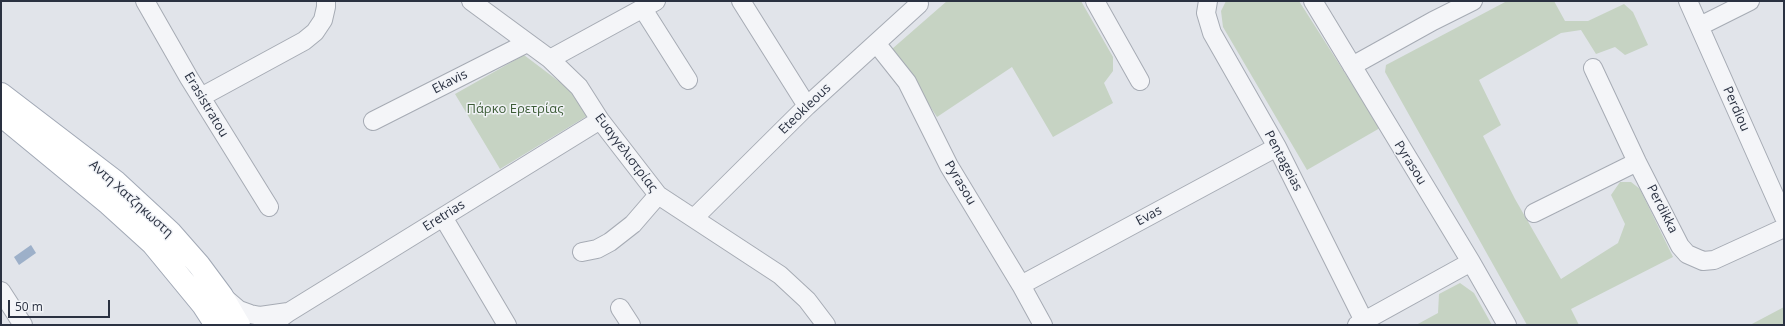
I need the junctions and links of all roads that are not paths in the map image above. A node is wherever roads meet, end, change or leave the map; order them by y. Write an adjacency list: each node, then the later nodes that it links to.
1 (145, 1): 22 (street, Erasistratou)
2 (326, 1): 22 (street)
3 (471, 1): 15 (street, Ευαγγελιστρίας)
4 (741, 1): 23 (street)
5 (1095, 1): 20 (street)
6 (1208, 1): 27 (street, Pentageias)
7 (1313, 1): 17 (street, Pyrasou)
8 (1473, 1): 17 (street)
9 (1688, 1): 13 (street, Perdiou)
10 (1750, 1): 13 (street)
11 (919, 4): 14 (street, Eteokleous)
12 (650, 5): 16 (street); 19 (street)
13 (1700, 26): 33 (street, Perdiou)
14 (876, 43): 23 (street, Eteokleous); 38 (street, Pyrasou)
15 (527, 44): 16 (street, Ευαγγελιστρίας); 26 (street, Ekavis)
16 (550, 59): 25 (street, Ευαγγελιστρίας)
17 (1352, 66): 37 (street, Pyrasou)
18 (1593, 68): 28 (street, Perdikka)
19 (688, 80)
20 (1140, 81)
21 (1, 94): 40 (main road, Αντη Χατζηκωστη)
22 (201, 97): 30 (street, Erasistratou)
23 (807, 106): 34 (street, Eteokleous)
24 (1, 115): 45 (main road, Αντη Χατζηκωστη)
25 (600, 120): 29 (street, Ευαγγελιστρίας); 32 (street, Eretrias)
26 (373, 121)
27 (1277, 147): 38 (street, Evas); 43 (street, Pentageias)
28 (1637, 162): 31 (street); 35 (street, Perdikka)
29 (658, 195): 34 (street, Ευαγγελιστρίας); 36 (street)
30 (269, 207)
31 (1534, 213)
32 (443, 217): 42 (street, Eretrias); 48 (street)
33 (1784, 217)
34 (694, 218): 50 (street, Ευαγγελιστρίας)
35 (1784, 228)
36 (582, 252)
37 (1471, 262): 43 (street); 52 (street, Pyrasou)
38 (1022, 285): 51 (street, Pyrasou)
39 (1, 291): 44 (street)
40 (222, 296): 42 (street, Eretrias); 46 (main road, Αντη Χατζηκωστη)
41 (620, 308): 49 (street)
42 (289, 312): 47 (street, Eretrias)
43 (1360, 323)
44 (23, 325)
45 (216, 325)
46 (239, 325)
47 (271, 325)
48 (507, 325)
49 (631, 325)
50 (826, 325)
51 (1043, 325)
52 (1507, 325)

